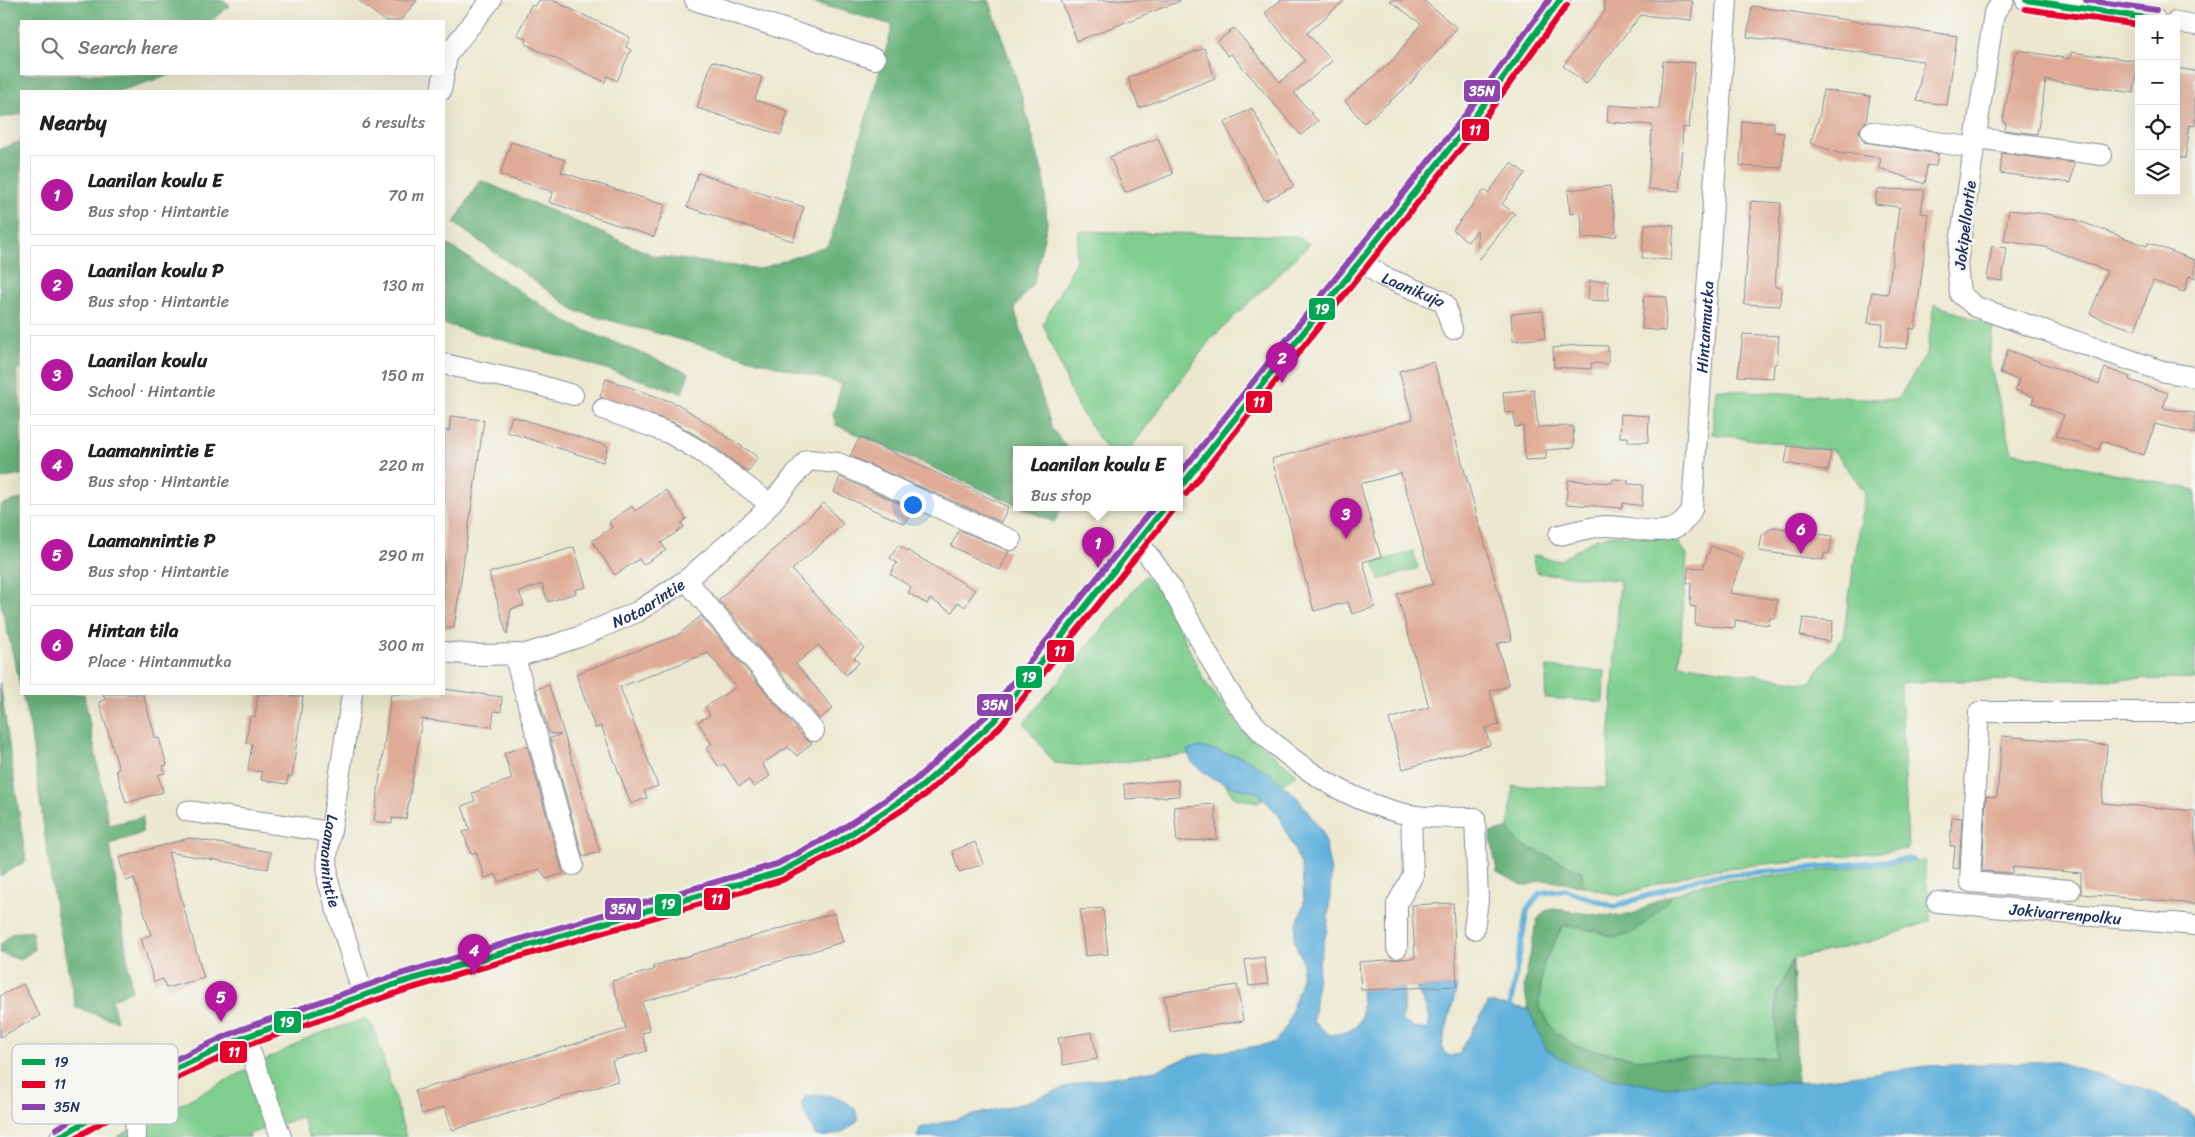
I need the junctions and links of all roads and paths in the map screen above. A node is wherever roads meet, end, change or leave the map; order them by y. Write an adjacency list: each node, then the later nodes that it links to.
1 (491, 0): 11 (street)
2 (695, 0): 10 (street)
3 (1560, 0): 17 (street)
4 (1727, 0): 26 (street, Hintanmutka)
5 (2004, 0): 15 (street, Jokipellontie)
6 (2026, 0): 7 (street)
7 (2135, 16)
8 (2180, 23): 9 (street)
9 (2195, 25)
10 (875, 59)
11 (445, 70)
12 (444, 75): 13 (street)
13 (441, 90)
14 (1871, 132): 15 (street)
15 (1976, 143): 16 (street); 20 (street, Jokipellontie)
16 (2102, 155)
17 (1360, 261): 18 (street, Laanikuja); 23 (street)
18 (1452, 329)
19 (445, 364): 21 (street)
20 (2195, 377)
21 (573, 394)
22 (604, 409): 24 (street)
23 (1183, 484)
24 (770, 504): 27 (street, Notaarintie); 29 (street, Notaarintie)
25 (1162, 511): 28 (street)
26 (1559, 535)
27 (1011, 540)
28 (1138, 541): 36 (street); 44 (street)
29 (686, 580): 31 (street, Notaarintie); 34 (street)
30 (445, 652): 31 (street, Notaarintie)
31 (514, 654): 38 (street)
32 (352, 695): 37 (street, Laamannintie)
33 (2195, 712): 39 (street)
34 (814, 732)
35 (188, 811): 37 (street)
36 (1411, 815): 42 (street); 43 (street)
37 (330, 832): 44 (street, Laamannintie)
38 (573, 865)
39 (2070, 890)
40 (1936, 902): 41 (street, Jokivarrenpolku)
41 (2195, 925)
42 (1474, 929)
43 (1397, 948)
44 (363, 995): 45 (street)
45 (245, 1037): 46 (street); 51 (street)
46 (178, 1068)
47 (82, 1124): 49 (street)
48 (135, 1124): 50 (street)
49 (60, 1137)
50 (136, 1137)
51 (282, 1137)

